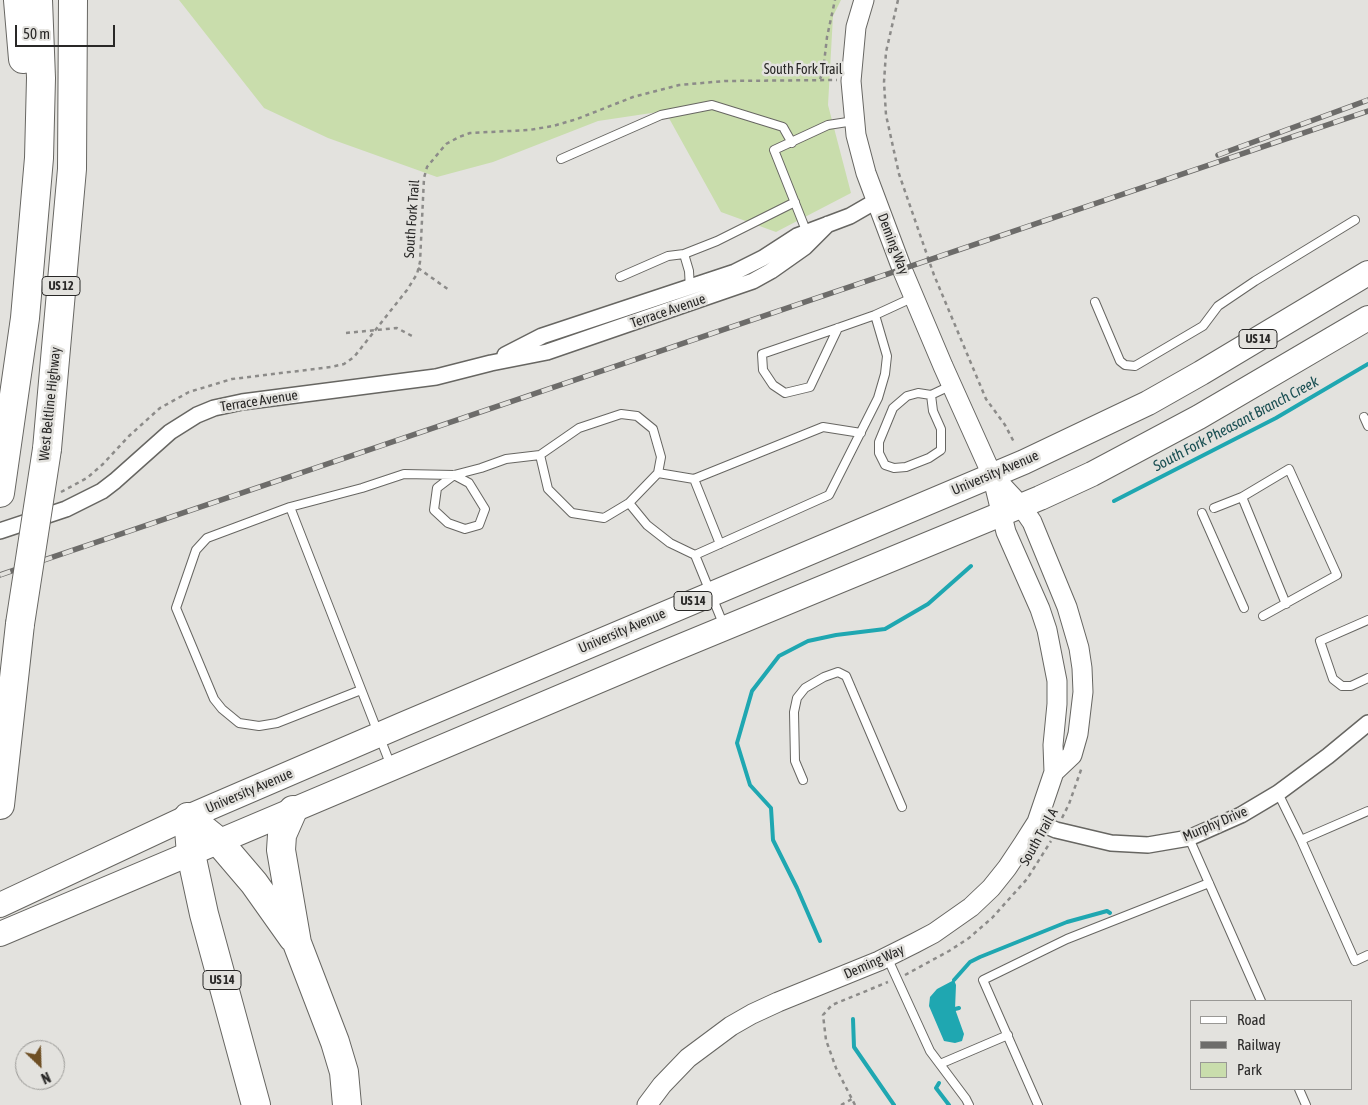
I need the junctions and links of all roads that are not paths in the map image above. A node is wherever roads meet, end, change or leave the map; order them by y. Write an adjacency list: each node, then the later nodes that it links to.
1 (18, 0): 10 (highway)
2 (38, 0): 10 (highway, US 12)
3 (73, 0): 7 (highway, West Beltline Highway / US 12)
4 (90, 0): 7 (highway)
5 (864, 0): 6 (street, Deming Way)
6 (854, 121): 8 (lane); 11 (street, Deming Way)
7 (72, 122): 61 (highway, West Beltline Highway / US 12, bridge)
8 (792, 142): 9 (lane); 12 (lane)
9 (560, 159)
10 (35, 193): 37 (highway, US 12)
11 (876, 201): 14 (street, Terrace Avenue); 20 (street, Deming Way)
12 (795, 202): 15 (lane); 16 (lane)
13 (1355, 220): 22 (lane)
14 (828, 224): 15 (street, Terrace Avenue); 21 (street, Terrace Avenue)
15 (807, 232): 19 (street, Terrace Avenue)
16 (684, 254): 18 (lane); 19 (lane)
17 (1368, 273): 35 (main road, University Avenue / US 14)
18 (620, 277)
19 (689, 288): 21 (lane); 26 (street, Terrace Avenue)
20 (914, 297): 23 (lane); 27 (street, Deming Way)
21 (695, 302): 26 (street, Terrace Avenue)
22 (1095, 302)
23 (875, 315): 25 (lane); 31 (lane)
24 (1368, 318): 42 (main road, US 14)
25 (838, 328): 25 (lane)
26 (491, 363): 44 (street, Terrace Avenue)
27 (952, 385): 28 (lane); 35 (street, Deming Way)
28 (931, 395): 28 (lane)
29 (1364, 417): 30 (lane)
30 (1368, 426)
31 (861, 433): 36 (lane); 45 (lane)
32 (540, 455): 33 (lane); 34 (lane); 39 (lane)
33 (658, 473): 36 (lane); 39 (lane)
34 (454, 475): 34 (lane); 40 (lane)
35 (992, 475): 42 (street, Deming Way); 47 (main road, University Avenue / US 14)
36 (694, 479): 45 (lane)
37 (0, 493)
38 (1242, 498): 41 (lane); 48 (lane); 48 (lane)
39 (628, 503): 46 (lane)
40 (290, 507): 54 (lane); 54 (lane)
41 (1214, 508)
42 (1011, 510): 52 (main road, US 14); 58 (street, Deming Way); 58 (street, Deming Way)
43 (1202, 513): 49 (lane)
44 (0, 531)
45 (720, 544): 46 (lane)
46 (695, 555): 47 (lane)
47 (711, 594): 52 (lane); 56 (main road, University Avenue / US 14)
48 (1286, 604): 50 (lane)
49 (1244, 608)
50 (1263, 616)
51 (1368, 620): 53 (lane)
52 (725, 628): 57 (main road, US 14)
53 (1368, 678)
54 (361, 690): 56 (lane)
55 (1368, 723): 60 (street, Murphy Drive)
56 (378, 735): 57 (lane); 65 (main road, University Avenue / US 14)
57 (391, 767): 63 (main road, US 14)
58 (1054, 772): 66 (street, Deming Way)
59 (802, 780): 62 (lane)
60 (1278, 793): 67 (street, Murphy Drive); 68 (lane)
61 (0, 805)
62 (902, 807)
63 (293, 810): 69 (main road, US 14); 74 (highway)
64 (1368, 811): 68 (lane)
65 (188, 817): 69 (highway); 70 (highway, US 14); 72 (main road, University Avenue / US 14)
66 (1036, 822): 67 (street, Murphy Drive); 76 (street, Deming Way)
67 (1189, 838): 71 (lane)
68 (1302, 840): 75 (lane)
69 (219, 842): 70 (main road, US 14); 74 (highway)
70 (191, 854): 73 (main road, US 14); 81 (highway, US 14)
71 (1209, 883): 77 (lane); 78 (lane)
72 (0, 905)
73 (0, 934)
74 (297, 943): 82 (highway)
75 (1368, 955)
76 (888, 957): 79 (lane); 83 (street, Deming Way)
77 (1261, 1000)
78 (1008, 1035): 79 (lane); 85 (lane)
79 (940, 1064): 84 (lane)
80 (1299, 1090): 86 (lane)
81 (256, 1105)
82 (347, 1105)
83 (647, 1105)
84 (969, 1105)
85 (1038, 1105)
86 (1306, 1105)

